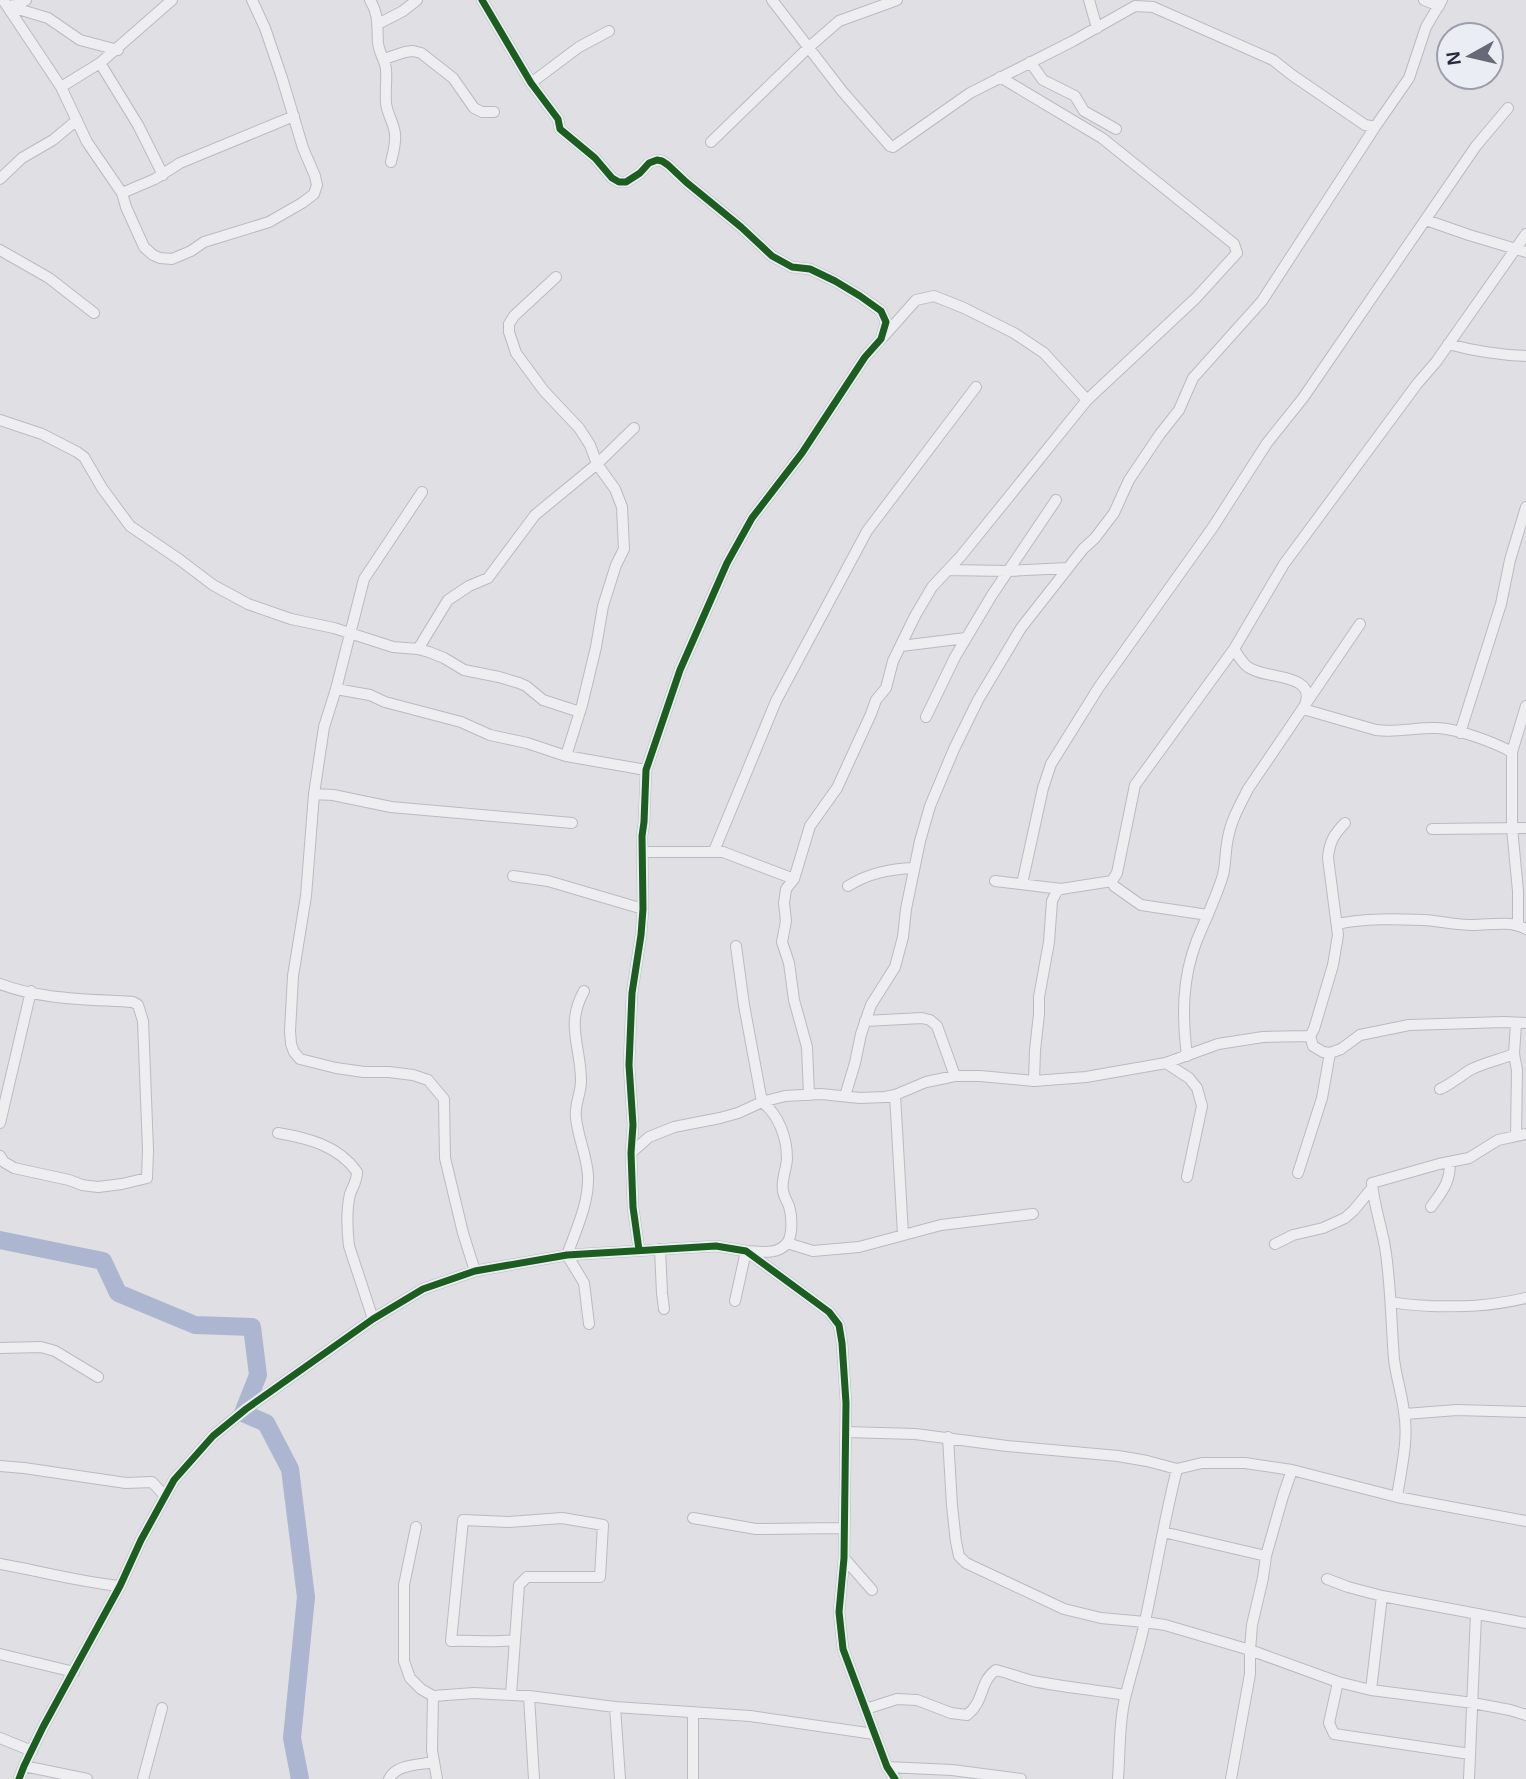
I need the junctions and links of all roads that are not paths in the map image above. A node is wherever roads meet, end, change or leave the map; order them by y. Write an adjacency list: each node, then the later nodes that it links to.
1 (26, 0): 11 (street)
2 (172, 0): 18 (street)
3 (252, 0): 27 (street)
4 (370, 0): 14 (street)
5 (417, 0): 14 (street)
6 (482, 0): 23 (street)
7 (772, 0): 17 (street)
8 (897, 0): 17 (street)
9 (1089, 0): 15 (street)
10 (1424, 0): 13 (street)
11 (5, 3): 18 (street); 24 (street)
12 (1143, 3): 15 (street); 29 (street)
13 (1440, 3): 29 (street)
14 (378, 24): 19 (street)
15 (1097, 28): 20 (street)
16 (609, 31): 23 (street)
17 (808, 48): 22 (street); 31 (street)
18 (117, 50): 21 (street)
19 (384, 60): 26 (street); 32 (street)
20 (1030, 62): 22 (street); 30 (street)
21 (100, 64): 24 (street); 33 (street)
22 (1000, 77): 46 (street)
23 (531, 83): 42 (street)
24 (61, 87): 28 (street)
25 (1508, 108): 36 (street)
26 (494, 112)
27 (294, 116): 33 (street); 35 (street)
28 (77, 120): 34 (street); 35 (street)
29 (1376, 127): 53 (street)
30 (1116, 129)
31 (711, 142)
32 (391, 162)
33 (163, 175): 35 (street)
34 (0, 179)
35 (122, 193)
36 (1426, 220): 39 (street); 83 (street)
37 (1526, 234): 39 (street)
38 (0, 250): 41 (street)
39 (1521, 251): 43 (street)
40 (556, 277): 49 (street)
41 (94, 313)
42 (881, 339): 46 (street); 70 (street)
43 (1448, 344): 44 (street); 61 (street)
44 (1526, 356)
45 (976, 387): 77 (street)
46 (1087, 400): 54 (street)
47 (0, 421): 57 (street)
48 (634, 428): 49 (street)
49 (597, 464): 60 (street); 65 (street)
50 (422, 492): 57 (street)
51 (1056, 500): 55 (street)
52 (1526, 507): 67 (street)
53 (1068, 568): 55 (street); 79 (street)
54 (948, 570): 55 (street); 59 (street)
55 (1008, 571): 58 (street)
56 (1360, 624): 64 (street)
57 (351, 634): 60 (street); 62 (street)
58 (966, 638): 59 (street); 66 (street)
59 (901, 646): 81 (street)
60 (418, 649): 65 (street)
61 (1234, 649): 64 (street); 86 (street)
62 (336, 689): 69 (street); 71 (street)
63 (1526, 706): 68 (street)
64 (1303, 709): 67 (street); 88 (street)
65 (580, 712): 69 (street)
66 (926, 717)
67 (1460, 733): 68 (street)
68 (1512, 752): 74 (street)
69 (566, 756): 70 (street)
70 (646, 770): 78 (street)
71 (314, 794): 72 (street); 127 (street)
72 (572, 823)
73 (1345, 823): 89 (street)
74 (1512, 828): 75 (street); 76 (street); 90 (street)
75 (1526, 828)
76 (1432, 830)
77 (714, 851): 78 (street); 81 (street)
78 (642, 852): 87 (street)
79 (914, 868): 84 (street); 95 (street)
80 (513, 876): 87 (street)
81 (793, 879): 105 (street)
82 (995, 881): 83 (street)
83 (1022, 884): 86 (street)
84 (848, 886)
85 (1114, 886): 88 (street)
86 (1061, 889): 103 (street)
87 (642, 909): 112 (street)
88 (1208, 915): 100 (street)
89 (1337, 925): 90 (street); 97 (street)
90 (1522, 927)
91 (736, 946): 108 (street)
92 (0, 984): 93 (street)
93 (31, 991): 109 (street); 113 (street)
94 (584, 991): 126 (street)
95 (865, 1021): 102 (street); 106 (street)
96 (1521, 1023): 98 (street); 99 (street)
97 (1310, 1036): 98 (street); 100 (street)
98 (1330, 1053): 115 (street)
99 (1514, 1054): 104 (street); 111 (street)
100 (1187, 1056): 101 (street)
101 (1166, 1063): 103 (street); 116 (street)
102 (955, 1076): 103 (street); 107 (street)
103 (1034, 1081)
104 (1440, 1089)
105 (809, 1094): 106 (street); 108 (street)
106 (845, 1096): 107 (street)
107 (895, 1096): 120 (street)
108 (762, 1102): 112 (street); 121 (street)
109 (0, 1123)
110 (278, 1133): 132 (street)
111 (1521, 1135): 114 (street)
112 (631, 1153): 124 (street)
113 (0, 1156)
114 (1450, 1162): 117 (street); 118 (street)
115 (1298, 1173)
116 (1187, 1177)
117 (1372, 1188): 122 (street); 130 (street)
118 (1432, 1207)
119 (1033, 1214): 120 (street)
120 (903, 1234): 121 (street)
121 (787, 1243): 125 (street)
122 (1275, 1244)
123 (660, 1249): 124 (street); 125 (street); 131 (street)
124 (639, 1250): 126 (street)
125 (746, 1251): 129 (street); 138 (street)
126 (567, 1255): 127 (street); 133 (street)
127 (475, 1270): 132 (street)
128 (1526, 1298): 130 (street)
129 (734, 1301)
130 (1391, 1302): 137 (street)
131 (664, 1309)
132 (373, 1319): 143 (street)
133 (589, 1324)
134 (0, 1348): 135 (street)
135 (98, 1377)
136 (1526, 1412): 137 (street)
137 (1405, 1414): 144 (street)
138 (846, 1432): 139 (street); 148 (street)
139 (948, 1437): 141 (street); 158 (street)
140 (0, 1466): 143 (street)
141 (1177, 1469): 142 (street); 149 (street)
142 (1292, 1470): 144 (street); 150 (street)
143 (164, 1495): 154 (street)
144 (1396, 1497): 146 (street)
145 (693, 1518): 148 (street)
146 (1526, 1521)
147 (416, 1527): 170 (street)
148 (844, 1528): 151 (street)
149 (1163, 1532): 150 (street); 158 (street)
150 (1266, 1556): 162 (street)
151 (844, 1558): 155 (street); 175 (street)
152 (0, 1564): 154 (street)
153 (1327, 1579): 156 (street)
154 (120, 1586): 165 (street)
155 (872, 1590)
156 (1382, 1596): 157 (street); 167 (street)
157 (1476, 1614): 159 (street); 172 (street)
158 (1145, 1622): 162 (street); 169 (street)
159 (1526, 1623)
160 (515, 1640): 161 (street); 161 (street); 163 (street)
161 (502, 1642): 163 (street)
162 (1250, 1650): 166 (street); 196 (street)
163 (514, 1653): 168 (street)
164 (0, 1654): 165 (street)
165 (74, 1672): 180 (street)
166 (1338, 1682): 167 (street); 181 (street)
167 (1371, 1690): 172 (street)
168 (511, 1695): 170 (street); 171 (street)
169 (1125, 1695): 175 (street); 195 (street)
170 (433, 1696): 182 (street)
171 (528, 1696): 173 (street); 190 (street)
172 (1473, 1703): 177 (street); 181 (street)
173 (615, 1707): 176 (street); 191 (street)
174 (162, 1708): 187 (street)
175 (866, 1709): 178 (street)
176 (693, 1714): 178 (street); 192 (street)
177 (1526, 1715)
178 (874, 1734): 184 (street)
179 (0, 1738): 180 (street)
180 (32, 1751): 183 (street)
181 (1470, 1754): 197 (street)
182 (433, 1762): 188 (street); 189 (street)
183 (24, 1766): 185 (street); 186 (street)
184 (887, 1767): 193 (street); 194 (street)
185 (19, 1779)
186 (88, 1779)
187 (143, 1779)
188 (390, 1779)
189 (437, 1779)
190 (534, 1779)
191 (620, 1779)
192 (693, 1779)
193 (895, 1779)
194 (1021, 1779)
195 (1118, 1779)
196 (1231, 1779)
197 (1469, 1779)

